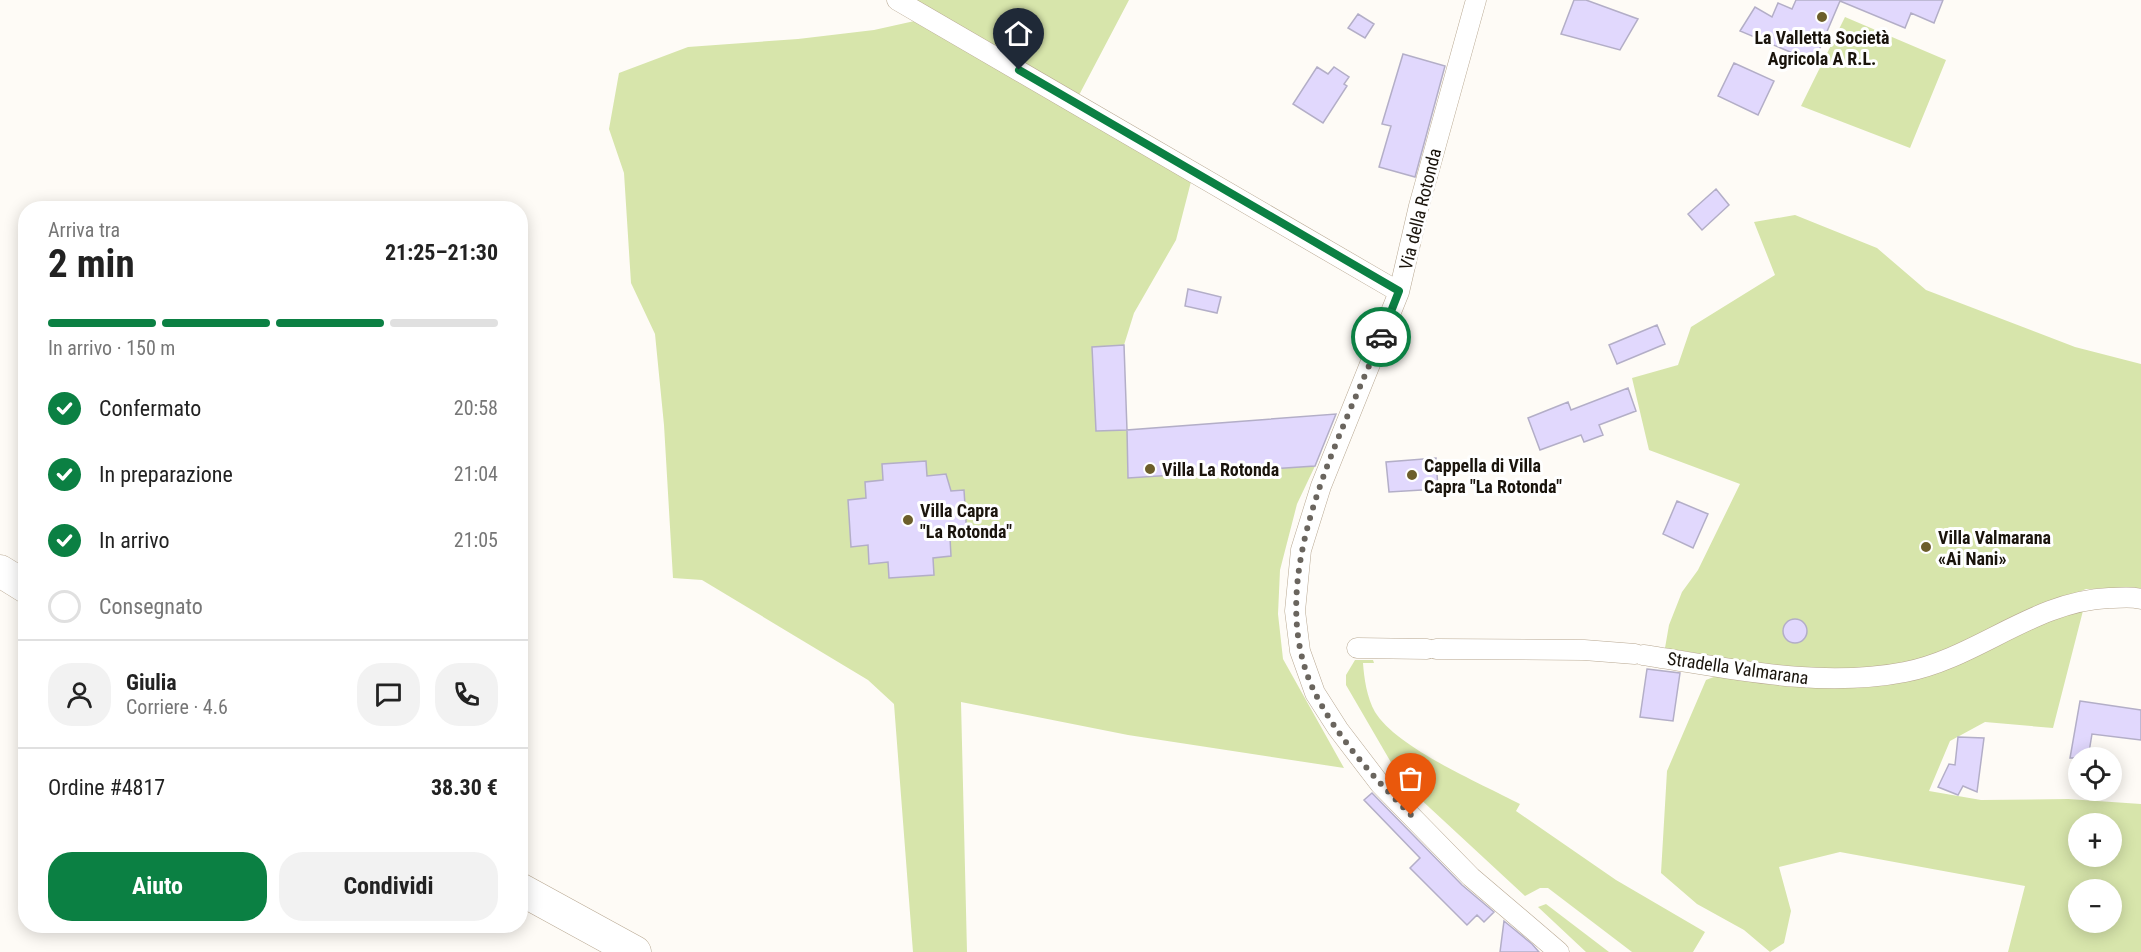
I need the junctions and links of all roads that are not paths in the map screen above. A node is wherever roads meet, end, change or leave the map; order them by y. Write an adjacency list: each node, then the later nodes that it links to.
1 (897, 0): 3 (street)
2 (1476, 0): 3 (street, Via della Rotonda)
3 (1399, 291): 10 (street, Via della Rotonda)
4 (0, 571): 5 (main road)
5 (18, 582)
6 (2141, 599): 7 (street, Stradella Valmarana)
7 (1357, 648)
8 (528, 893): 9 (main road)
9 (635, 952)
10 (1559, 952)

